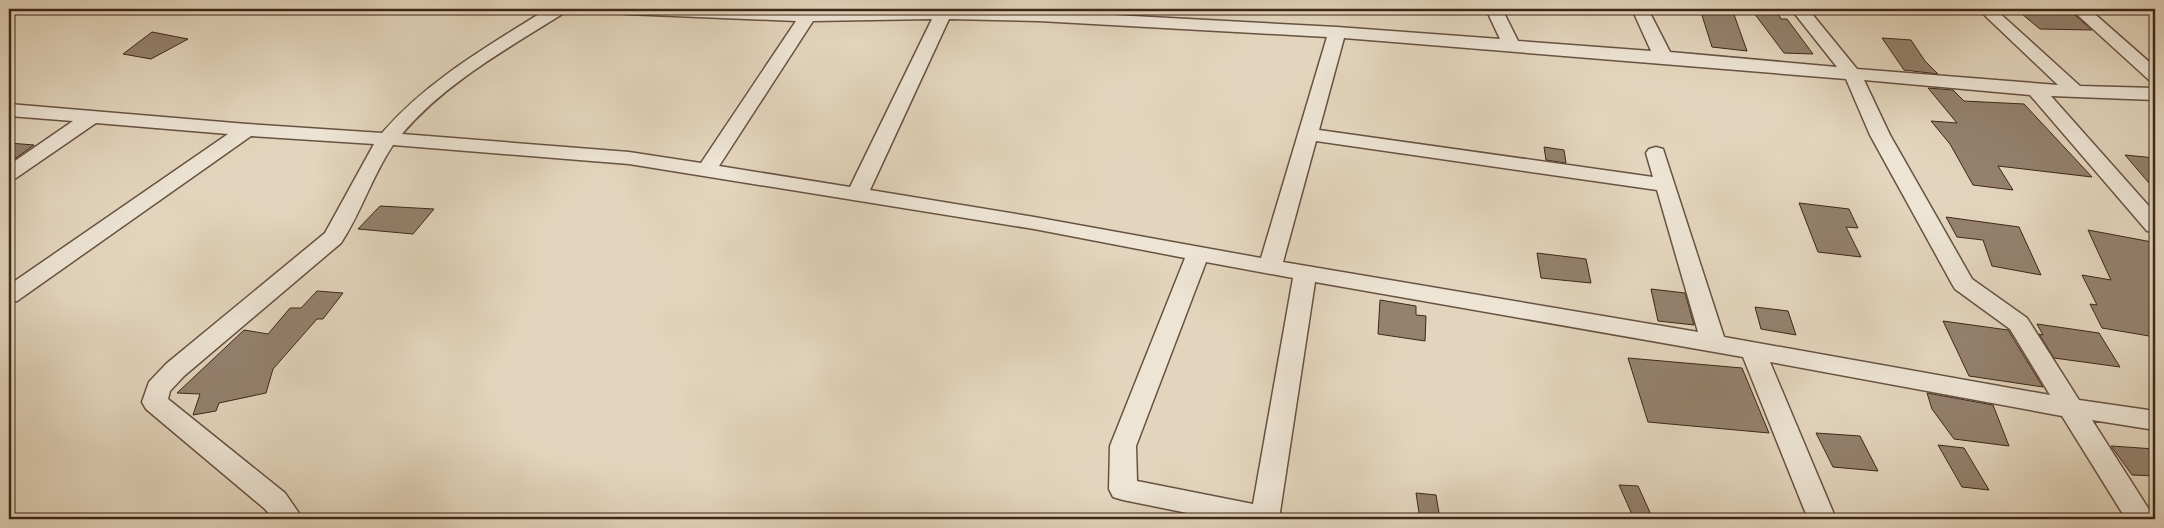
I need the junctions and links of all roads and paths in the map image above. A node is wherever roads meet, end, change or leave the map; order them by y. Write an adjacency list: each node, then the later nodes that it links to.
1 (558, 9): 24 (street)
2 (626, 9): 8 (street)
3 (1494, 9): 13 (street)
4 (1640, 9): 14 (street)
5 (1799, 9): 15 (street)
6 (1986, 9): 18 (street)
7 (2079, 9): 16 (street)
8 (774, 12): 11 (street)
9 (992, 12): 10 (street); 12 (street)
10 (943, 14): 11 (street); 29 (street)
11 (808, 15): 26 (street)
12 (1337, 32): 13 (street); 23 (street)
13 (1511, 45): 14 (street)
14 (1663, 57): 15 (street)
15 (1853, 75): 17 (street); 37 (street)
16 (2155, 76)
17 (2036, 90): 18 (street); 30 (street)
18 (2075, 91): 19 (street)
19 (2155, 94)
20 (9, 110): 21 (street)
21 (92, 116): 22 (street); 27 (street)
22 (247, 130): 24 (street); 34 (street)
23 (1308, 134): 28 (street); 32 (street)
24 (387, 139): 26 (street); 39 (street)
25 (1656, 153): 28 (street)
26 (706, 170): 29 (street)
27 (9, 174)
28 (1666, 185): 35 (street)
29 (857, 195): 31 (street)
30 (2155, 226)
31 (1198, 254): 32 (street); 40 (street)
32 (1270, 267): 33 (street)
33 (1305, 273): 35 (street); 40 (street)
34 (9, 296)
35 (1714, 344): 36 (street)
36 (1752, 350): 37 (street); 41 (street)
37 (2070, 408): 38 (street); 42 (street)
38 (2155, 420)
39 (288, 519)
40 (1267, 519)
41 (1822, 519)
42 (2141, 519)

